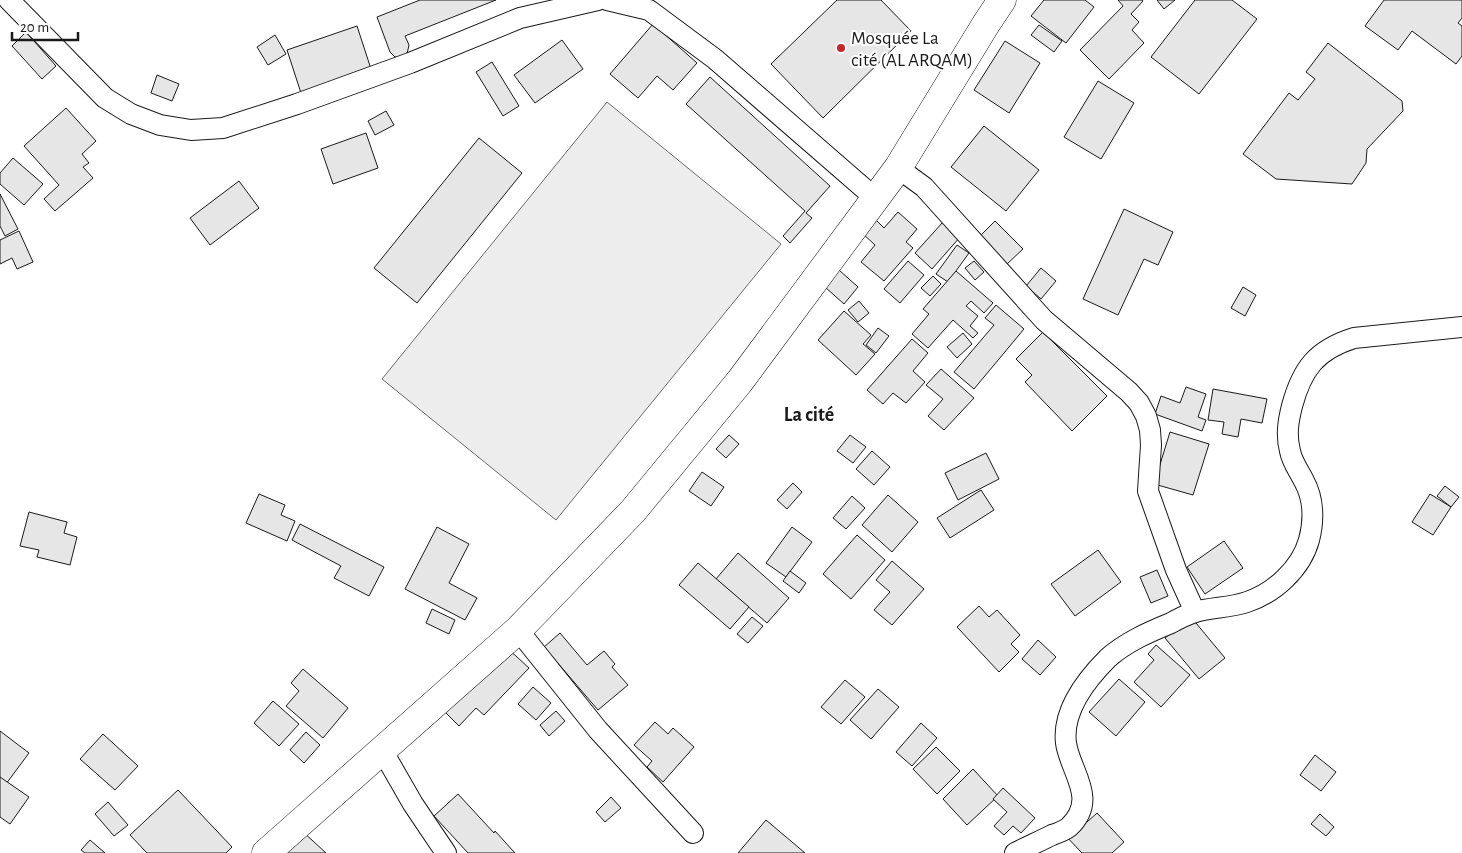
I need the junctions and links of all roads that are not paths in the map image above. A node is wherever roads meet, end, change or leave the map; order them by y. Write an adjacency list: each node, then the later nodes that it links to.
1 (9, 0): 2 (street)
2 (598, 0)
3 (607, 0): 6 (street)
4 (1002, 0): 5 (main road)
5 (898, 168): 6 (main road); 8 (street)
6 (875, 198): 9 (main road)
7 (1462, 327): 8 (street)
8 (1195, 612): 14 (street)
9 (518, 630): 10 (main road); 11 (street)
10 (382, 750): 12 (main road); 13 (street)
11 (692, 832)
12 (266, 853)
13 (446, 853)
14 (1015, 853)

